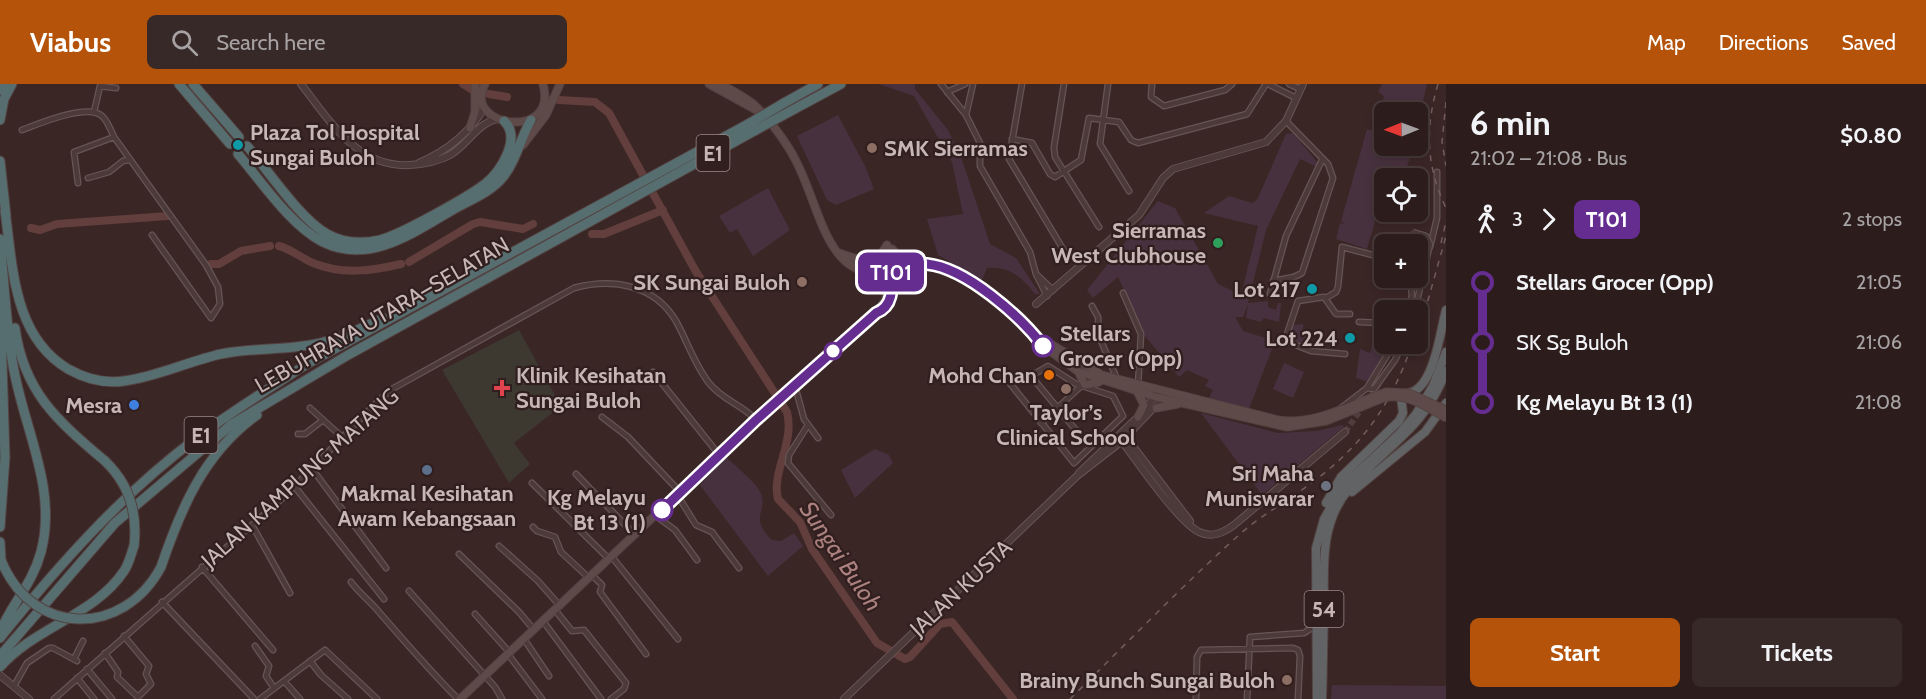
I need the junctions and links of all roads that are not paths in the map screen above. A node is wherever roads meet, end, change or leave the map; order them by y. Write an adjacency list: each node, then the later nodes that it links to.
1 (3, 84): 26 (highway)
2 (12, 84): 34 (highway)
3 (179, 84): 44 (highway)
4 (193, 84): 42 (highway)
5 (301, 84): 51 (street)
6 (475, 84): 39 (main road)
7 (560, 84): 47 (main road)
8 (709, 84): 31 (main road)
9 (721, 84): 31 (main road)
10 (818, 84): 29 (highway, LEBUHRAYA UTARA–SELATAN / E1)
11 (841, 84): 29 (highway, LEBUHRAYA UTARA–SELATAN / E1)
12 (941, 84): 27 (street)
13 (965, 84): 27 (street)
14 (973, 84): 33 (street)
15 (1022, 84): 43 (street)
16 (1064, 84): 52 (street)
17 (1108, 84): 37 (street)
18 (1152, 84): 19 (street)
19 (1232, 84)
20 (1267, 84): 28 (street); 37 (street)
21 (1289, 84): 24 (street)
22 (483, 86): 30 (main road)
23 (545, 86): 36 (main road)
24 (1301, 87): 28 (street)
25 (116, 88): 32 (street)
26 (0, 90)
27 (946, 92): 33 (street)
28 (1296, 98): 38 (street)
29 (787, 107): 58 (highway, LEBUHRAYA UTARA–SELATAN / E1, bridge)
30 (484, 108): 35 (main road); 39 (street)
31 (758, 111): 65 (main road)
32 (94, 112): 40 (street); 41 (street)
33 (966, 115): 74 (street)
34 (0, 120)
35 (500, 120): 36 (main road); 51 (street); 56 (highway)
36 (531, 120): 47 (highway)
37 (1103, 120): 52 (street); 57 (street)
38 (1286, 121): 49 (street); 77 (street)
39 (470, 128): 51 (street)
40 (22, 129)
41 (114, 137): 48 (street); 55 (street)
42 (239, 137)
43 (1012, 139): 52 (street); 66 (street)
44 (230, 144)
45 (247, 146): 56 (highway)
46 (238, 154): 59 (highway)
47 (517, 155): 59 (highway)
48 (130, 160): 54 (street); 63 (street)
49 (1322, 160): 75 (street); 75 (street)
50 (0, 161): 60 (highway)
51 (413, 165)
52 (1066, 172): 61 (street)
53 (1437, 172): 68 (street)
54 (88, 178)
55 (78, 183)
56 (283, 189): 59 (highway)
57 (1129, 191)
58 (629, 194): 76 (highway, LEBUHRAYA UTARA–SELATAN / E1); 112 (highway, LEBUHRAYA UTARA–SELATAN / E1)
59 (274, 196)
60 (5, 211): 76 (highway); 190 (highway, bridge)
61 (1099, 227)
62 (1413, 232): 84 (street, bridge)
63 (152, 235)
64 (0, 238): 176 (highway)
65 (839, 253): 69 (main road); 73 (main road)
66 (1066, 254)
67 (1374, 255): 83 (street)
68 (1428, 260)
69 (864, 263): 70 (main road); 72 (main road)
70 (906, 263): 71 (main road); 72 (main road)
71 (918, 264): 72 (main road); 94 (main road)
72 (887, 268): 73 (main road); 81 (main road); 88 (main road)
73 (868, 271): 81 (main road)
74 (1036, 274): 77 (street); 82 (street)
75 (1273, 281): 80 (street)
76 (447, 289): 179 (highway, LEBUHRAYA UTARA–SELATAN / E1)
77 (1053, 290): 82 (street)
78 (0, 291): 152 (highway)
79 (1122, 293): 113 (street)
80 (1270, 294)
81 (886, 295): 88 (main road)
82 (1047, 296): 85 (street)
83 (1326, 298): 89 (street); 97 (street)
84 (1417, 300)
85 (1036, 304)
86 (1092, 306): 107 (street)
87 (1446, 310): 117 (highway)
88 (876, 313): 110 (main road)
89 (1350, 314)
90 (1359, 322): 91 (street)
91 (1374, 323)
92 (1446, 325): 93 (highway)
93 (1446, 330)
94 (1034, 334): 96 (main road); 104 (main road)
95 (1446, 352): 157 (highway, 54)
96 (1063, 353): 106 (main road); 107 (main road)
97 (1345, 354)
98 (1388, 354): 114 (street)
99 (1393, 354): 101 (street)
100 (1399, 354): 101 (street)
101 (1395, 360): 108 (street)
102 (1446, 371): 149 (highway, 54)
103 (653, 372): 140 (street)
104 (1078, 372): 106 (main road); 111 (main road)
105 (1031, 376): 111 (street); 123 (street); 130 (street)
106 (1090, 378): 109 (main road); 111 (street)
107 (1117, 380): 113 (main road)
108 (1382, 381): 114 (street); 116 (street)
109 (1102, 382): 111 (main road); 113 (main road)
110 (795, 386): 129 (main road); 131 (street)
111 (1084, 386): 123 (street); 137 (street)
112 (292, 388): 160 (highway, bridge); 190 (highway, LEBUHRAYA UTARA–SELATAN / E1)
113 (1137, 388): 115 (main road); 126 (main road)
114 (1367, 388): 122 (street)
115 (1161, 395): 118 (main road); 121 (street, JALAN KUSTA); 122 (main road); 126 (street, JALAN KUSTA)
116 (1385, 395): 117 (main road, bridge); 118 (main road); 122 (main road)
117 (1405, 395): 124 (main road, bridge); 127 (main road, bridge); 157 (highway)
118 (1186, 403): 121 (main road)
119 (1446, 403): 149 (highway)
120 (310, 408): 128 (street)
121 (1156, 408): 135 (street, JALAN KUSTA)
122 (1341, 408)
123 (1059, 409): 130 (street); 137 (street)
124 (1446, 410)
125 (602, 417): 146 (street)
126 (1138, 417): 135 (street, JALAN KUSTA)
127 (1446, 418)
128 (323, 420): 133 (street); 134 (street)
129 (756, 420): 134 (street, JALAN KAMPUNG MATANG); 140 (main road)
130 (1041, 423): 137 (street)
131 (808, 425): 136 (street); 147 (street)
132 (1345, 432): 151 (street)
133 (298, 434)
134 (342, 437): 141 (street, JALAN KAMPUNG MATANG)
135 (1122, 437): 138 (street, JALAN KUSTA); 139 (street); 143 (street, JALAN KUSTA); 151 (street)
136 (818, 438)
137 (1090, 447)
138 (1116, 447): 139 (street); 143 (street, JALAN KUSTA)
139 (1130, 450): 151 (street)
140 (720, 456): 146 (main road)
141 (314, 470): 145 (street, JALAN KAMPUNG MATANG); 163 (street)
142 (576, 474): 154 (street)
143 (1077, 476): 216 (street, JALAN KUSTA)
144 (532, 483): 159 (street)
145 (295, 487): 150 (street, JALAN KAMPUNG MATANG); 169 (street)
146 (680, 494): 148 (main road); 164 (street)
147 (831, 515)
148 (656, 516): 154 (main road); 161 (street)
149 (1331, 519): 221 (highway, 54)
150 (252, 525): 162 (street, JALAN KAMPUNG MATANG); 168 (street)
151 (1193, 526)
152 (0, 527)
153 (533, 527): 165 (street)
154 (635, 536): 159 (main road)
155 (0, 542): 160 (highway)
156 (499, 546): 171 (street)
157 (1316, 548): 173 (highway, 54)
158 (459, 554): 175 (street)
159 (610, 558): 165 (main road); 181 (street)
160 (1, 560)
161 (697, 560)
162 (202, 567): 170 (street, JALAN KAMPUNG MATANG); 184 (street)
163 (386, 568)
164 (739, 568)
165 (591, 577): 171 (main road); 189 (street)
166 (351, 582): 211 (street)
167 (409, 591): 195 (street)
168 (290, 593)
169 (384, 600)
170 (162, 602): 178 (street, JALAN KAMPUNG MATANG); 206 (street)
171 (557, 608): 174 (main road); 215 (street)
172 (475, 614): 188 (street)
173 (1318, 620): 177 (street); 186 (highway, 54)
174 (543, 621): 175 (main road); 214 (street)
175 (534, 630): 180 (main road)
176 (0, 632)
177 (1304, 633): 185 (street); 186 (street)
178 (124, 636): 187 (street, JALAN KAMPUNG MATANG); 201 (street)
179 (0, 638)
180 (524, 639): 188 (main road); 196 (street)
181 (678, 639)
182 (83, 641): 199 (street)
183 (255, 646): 200 (street)
184 (273, 650)
185 (1248, 650): 217 (street); 218 (street); 219 (street)
186 (1317, 651): 220 (highway, 54)
187 (105, 653): 193 (street, JALAN KAMPUNG MATANG); 201 (street)
188 (509, 653): 195 (main road); 213 (street)
189 (646, 654)
190 (4, 655): 192 (highway)
191 (310, 661): 198 (street); 209 (street); 210 (street)
192 (0, 667)
193 (87, 669): 197 (street, JALAN KAMPUNG MATANG); 205 (street)
194 (0, 675): 199 (street)
195 (485, 676): 211 (main road); 212 (street)
196 (549, 676)
197 (76, 678): 203 (street, JALAN KAMPUNG MATANG); 204 (street)
198 (284, 681): 200 (street); 208 (street)
199 (14, 686): 202 (street)
200 (274, 688): 207 (street)
201 (139, 698)
202 (29, 699)
203 (54, 699)
204 (94, 699)
205 (112, 699)
206 (254, 699)
207 (260, 699)
208 (300, 699)
209 (348, 699)
210 (377, 699)
211 (459, 699)
212 (502, 699)
213 (542, 699)
214 (601, 699)
215 (611, 699)
216 (844, 699)
217 (1196, 699)
218 (1247, 699)
219 (1298, 699)
220 (1317, 699)
221 (1322, 699)

